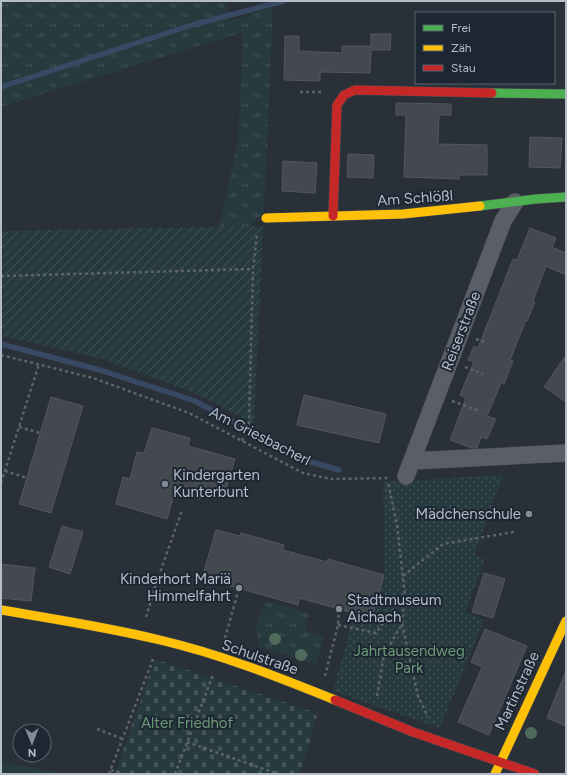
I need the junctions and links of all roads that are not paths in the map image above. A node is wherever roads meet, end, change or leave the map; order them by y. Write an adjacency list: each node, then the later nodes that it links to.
1 (566, 94): 4 (street)
2 (566, 197): 3 (street, Am Schlößl)
3 (515, 202): 4 (street, Am Schlößl); 6 (street, Reiserstraße)
4 (333, 216): 5 (street, Am Schlößl)
5 (266, 218)
6 (566, 453)
7 (1, 610): 9 (street, Schulstraße)
8 (566, 620): 9 (street, Martinstraße)
9 (500, 762): 10 (street, Martinstraße); 11 (street, Schulstraße)
10 (495, 774)
11 (535, 774)

